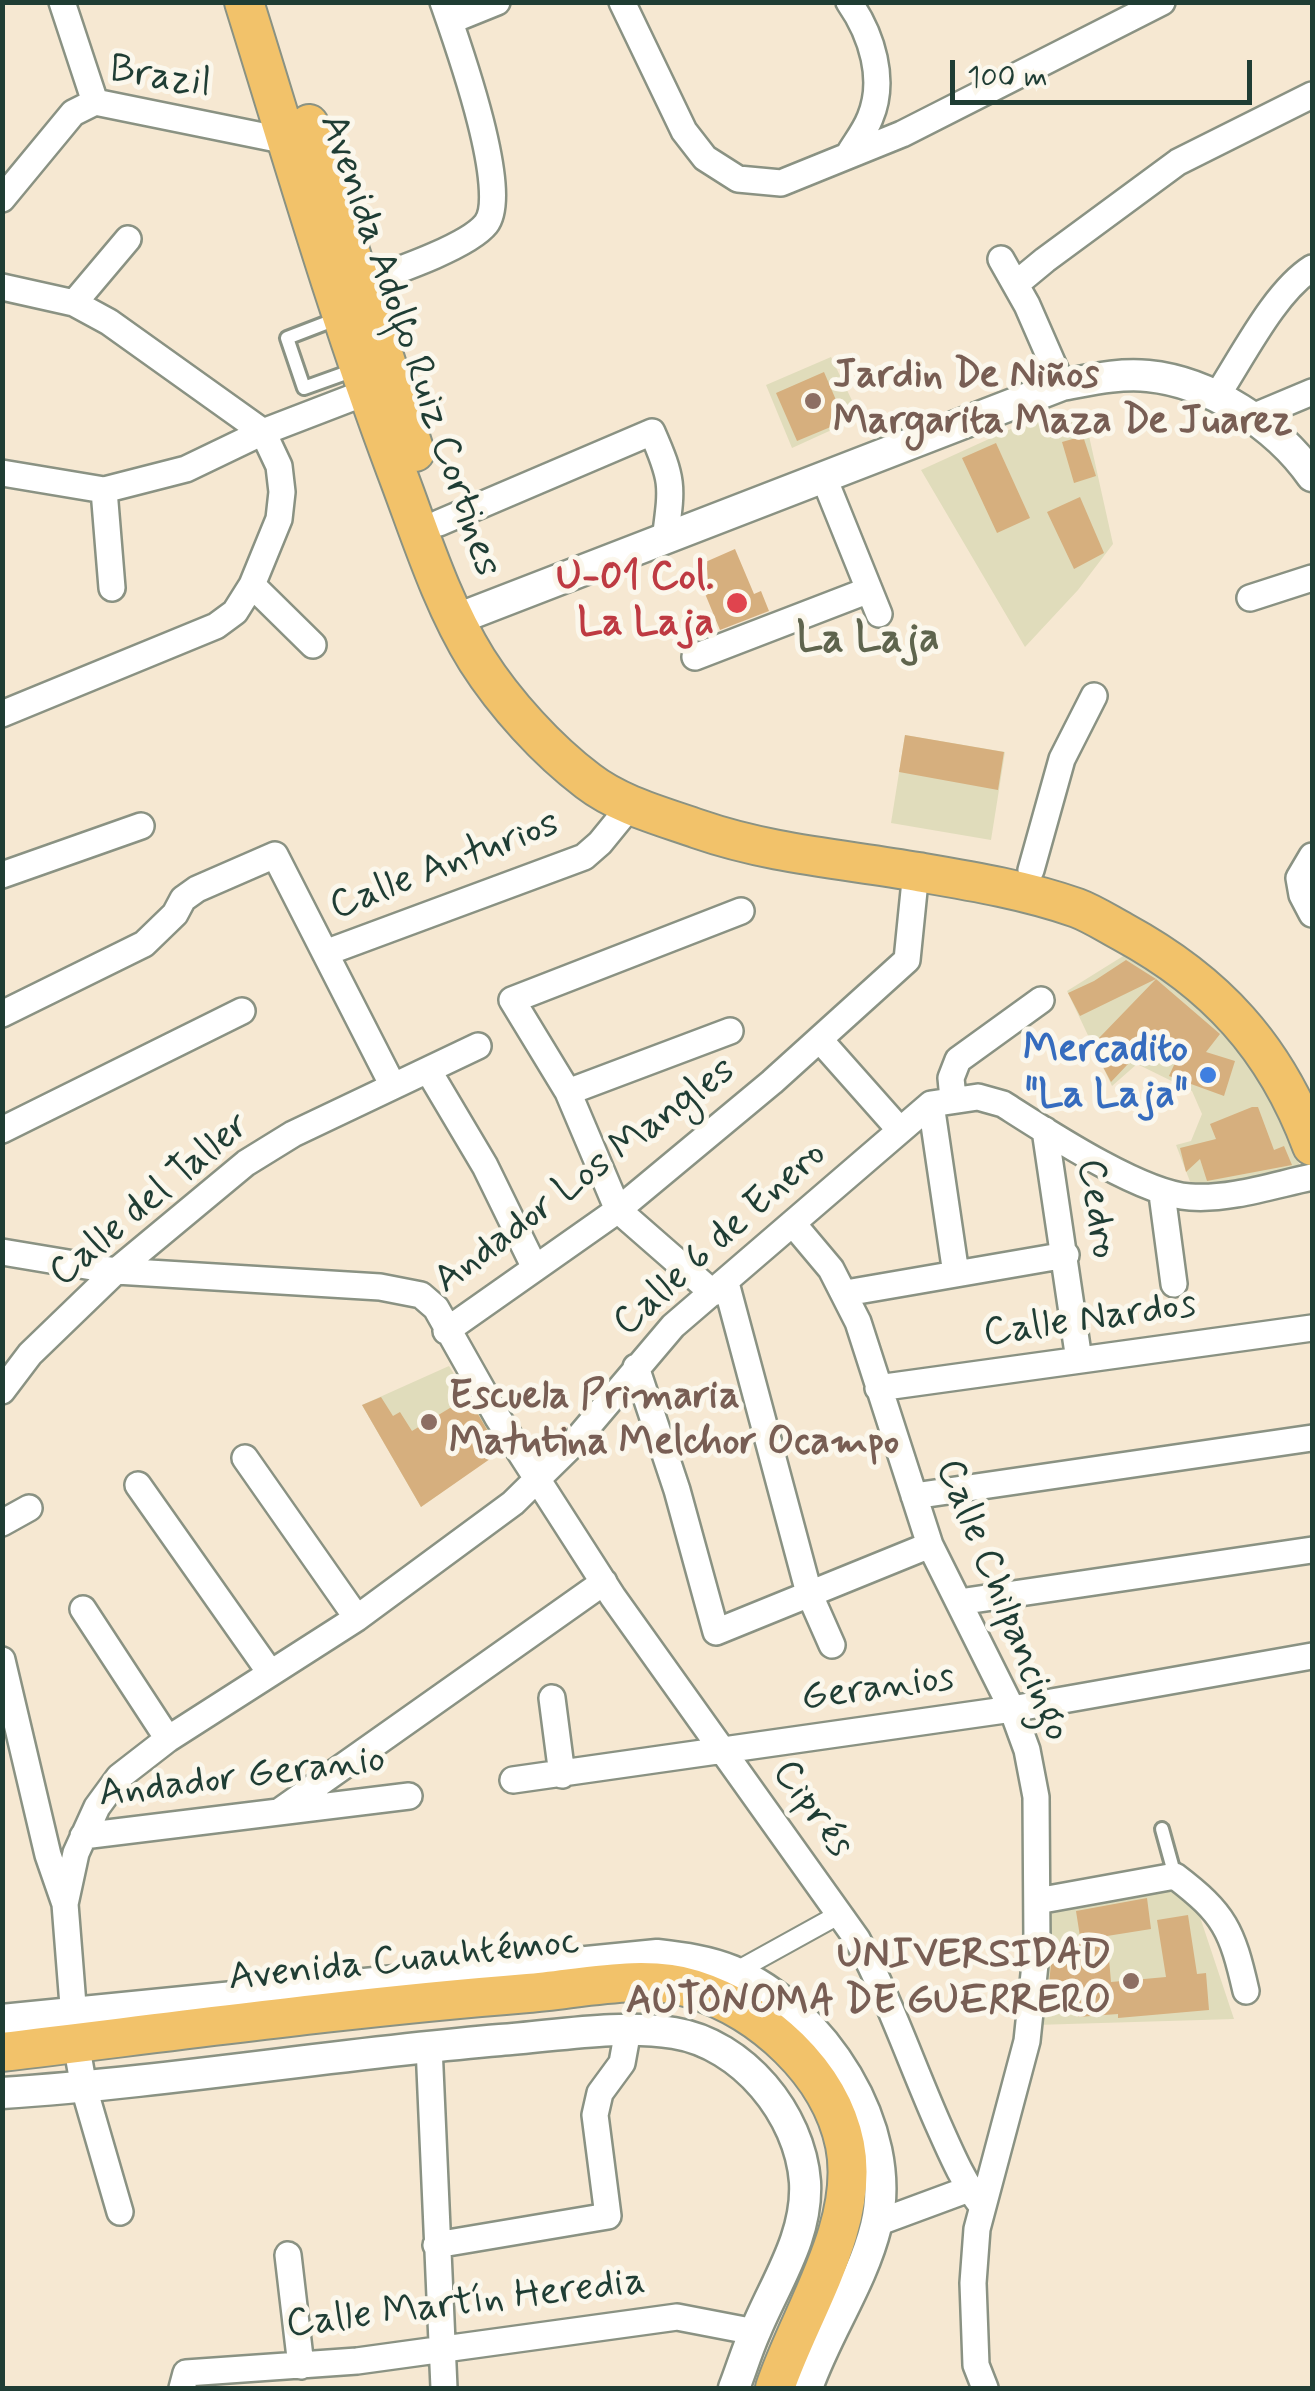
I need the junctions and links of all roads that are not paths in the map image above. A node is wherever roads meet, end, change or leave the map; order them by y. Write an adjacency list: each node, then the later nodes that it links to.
1 (62, 2): 10 (street)
2 (244, 2): 11 (main road, Avenida Adolfo Ruiz Cortines)
3 (271, 2): 19 (main road, Avenida Adolfo Ruiz Cortines)
4 (497, 2): 8 (street)
5 (622, 2): 12 (street)
6 (849, 2): 12 (street)
7 (1162, 2): 12 (street)
8 (446, 12): 19 (street)
9 (1312, 95): 17 (street)
10 (96, 102): 11 (street, Brazil); 13 (street, Brazil)
11 (287, 141): 19 (main road, Avenida Adolfo Ruiz Cortines)
12 (850, 154)
13 (2, 199)
14 (128, 239): 20 (street)
15 (1000, 259): 17 (street)
16 (1312, 268): 24 (street)
17 (1016, 284): 22 (street)
18 (2, 287): 20 (street)
19 (351, 300): 21 (main road, Avenida Adolfo Ruiz Cortines); 21 (lane); 31 (main road, Avenida Adolfo Ruiz Cortines)
20 (74, 303): 26 (street)
21 (363, 380): 26 (street); 37 (main road, Avenida Adolfo Ruiz Cortines)
22 (1062, 385): 24 (street); 29 (street)
23 (1312, 392): 25 (street)
24 (1216, 396): 25 (street)
25 (1250, 418): 28 (street)
26 (263, 432): 30 (street); 34 (street)
27 (2, 474): 30 (street)
28 (1312, 476)
29 (824, 478): 32 (street); 39 (street)
30 (104, 490): 35 (street)
31 (439, 523): 32 (street); 37 (main road, Avenida Adolfo Ruiz Cortines)
32 (666, 540): 37 (street)
33 (1312, 578): 36 (street)
34 (252, 585): 38 (street); 41 (street)
35 (112, 588)
36 (1250, 598)
37 (468, 615): 42 (main road, Avenida Adolfo Ruiz Cortines); 45 (main road, Avenida Adolfo Ruiz Cortines)
38 (313, 645)
39 (695, 657)
40 (1094, 696): 45 (street)
41 (2, 714)
42 (631, 805): 46 (main road, Avenida Adolfo Ruiz Cortines); 50 (street, Calle Anturios)
43 (142, 826): 47 (street)
44 (1312, 856): 49 (street)
45 (1031, 870): 60 (main road, Avenida Adolfo Ruiz Cortines)
46 (916, 871): 55 (street, Andador Los Mangles); 65 (main road, Avenida Adolfo Ruiz Cortines)
47 (2, 876)
48 (741, 911): 59 (street)
49 (1312, 914)
50 (324, 952): 53 (street); 58 (street)
51 (1041, 1000): 61 (street)
52 (242, 1011): 63 (street)
53 (2, 1014)
54 (730, 1030): 59 (street)
55 (820, 1040): 62 (street); 68 (street, Andador Los Mangles)
56 (478, 1046): 57 (street, Calle del Taller)
57 (428, 1070): 58 (street, Calle del Taller); 72 (street)
58 (394, 1086): 73 (street, Calle del Taller)
59 (568, 1092): 68 (street)
60 (1312, 1099)
61 (942, 1101): 62 (street, Calle 6 de Enero); 64 (street); 74 (street)
62 (899, 1129): 69 (street, Calle 6 de Enero)
63 (2, 1130)
64 (1044, 1130): 67 (street); 71 (street, Cedro)
65 (1312, 1146)
66 (1312, 1177): 67 (street)
67 (1162, 1194): 75 (street)
68 (618, 1210): 72 (street, Andador Los Mangles); 76 (street)
69 (794, 1224): 76 (street, Calle 6 de Enero); 77 (street, Calle Chilpancingo)
70 (2, 1252): 73 (street)
71 (1066, 1255): 74 (street); 80 (street, Cedro)
72 (534, 1266): 79 (street, Andador Los Mangles)
73 (116, 1271): 79 (street, Ciprés); 83 (street, Calle del Taller)
74 (956, 1274): 77 (street)
75 (1174, 1284)
76 (719, 1288): 81 (street, Calle 6 de Enero); 94 (street)
77 (846, 1292): 82 (street, Calle Chilpancingo)
78 (1312, 1328): 80 (street, Calle Nardos)
79 (446, 1331): 86 (street, Ciprés)
80 (1079, 1360): 82 (street, Calle Nardos)
81 (636, 1367): 86 (street, Calle 6 de Enero); 94 (street)
82 (878, 1388): 88 (street, Calle Chilpancingo)
83 (2, 1391)
84 (1312, 1438): 88 (street)
85 (245, 1458): 97 (street)
86 (538, 1480): 93 (street, Ciprés); 97 (street, Calle 6 de Enero)
87 (138, 1485): 101 (street)
88 (914, 1496): 91 (street, Calle Chilpancingo)
89 (28, 1508): 90 (street)
90 (2, 1523)
91 (930, 1545): 94 (street); 95 (street, Calle Chilpancingo)
92 (1312, 1550): 95 (street)
93 (604, 1582): 105 (street, Ciprés); 109 (street)
94 (810, 1593): 98 (street)
95 (959, 1602): 103 (street, Calle Chilpancingo)
96 (83, 1608): 104 (street)
97 (357, 1618): 101 (street, Calle 6 de Enero)
98 (832, 1644)
99 (1312, 1656): 103 (street, Geranios)
100 (2, 1660): 114 (street)
101 (269, 1671): 104 (street, Calle 6 de Enero)
102 (552, 1698): 106 (street)
103 (1012, 1709): 105 (street, Geranios); 113 (street, Calle Chilpancingo)
104 (168, 1738): 111 (street, Calle 6 de Enero)
105 (723, 1751): 106 (street, Geranios); 115 (street, Ciprés)
106 (562, 1775): 107 (street, Geranios)
107 (513, 1780)
108 (410, 1796): 109 (street, Andador Geranio)
109 (280, 1811): 111 (street, Andador Geranio)
110 (1162, 1828): 112 (lane)
111 (83, 1836): 114 (street, Calle 6 de Enero)
112 (1175, 1876): 113 (street); 118 (street)
113 (1037, 1901): 127 (street, Calle Chilpancingo)
114 (65, 1904): 124 (street, Calle 6 de Enero)
115 (840, 1914): 117 (street); 127 (street, Ciprés)
116 (485, 1970): 117 (street); 119 (main road); 124 (street)
117 (736, 1972): 129 (street)
118 (1246, 1990)
119 (536, 1992): 124 (main road, Avenida Cuauhtémoc); 139 (main road, Avenida Cuauhtémoc)
120 (2, 2020): 124 (street)
121 (628, 2030): 122 (street); 130 (street); 132 (street)
122 (429, 2046): 124 (street); 130 (street)
123 (2, 2052): 124 (main road, Avenida Cuauhtémoc)
124 (79, 2052): 125 (main road, Avenida Cuauhtémoc); 126 (street); 128 (street, Calle 6 de Enero); 138 (main road, Avenida Cuauhtémoc)
125 (2, 2072)
126 (2, 2093)
127 (976, 2197): 129 (street); 141 (street, Calle Chilpancingo)
128 (120, 2212)
129 (877, 2223): 140 (street)
130 (436, 2245): 133 (street)
131 (288, 2255): 134 (street)
132 (755, 2332): 133 (street, Calle Martín Heredia); 137 (street)
133 (444, 2350): 134 (street, Calle Martín Heredia); 136 (street)
134 (301, 2366): 135 (street, Calle Martín Heredia)
135 (184, 2381)
136 (444, 2388)
137 (734, 2388)
138 (752, 2388)
139 (775, 2388)
140 (806, 2388)
141 (985, 2388)

